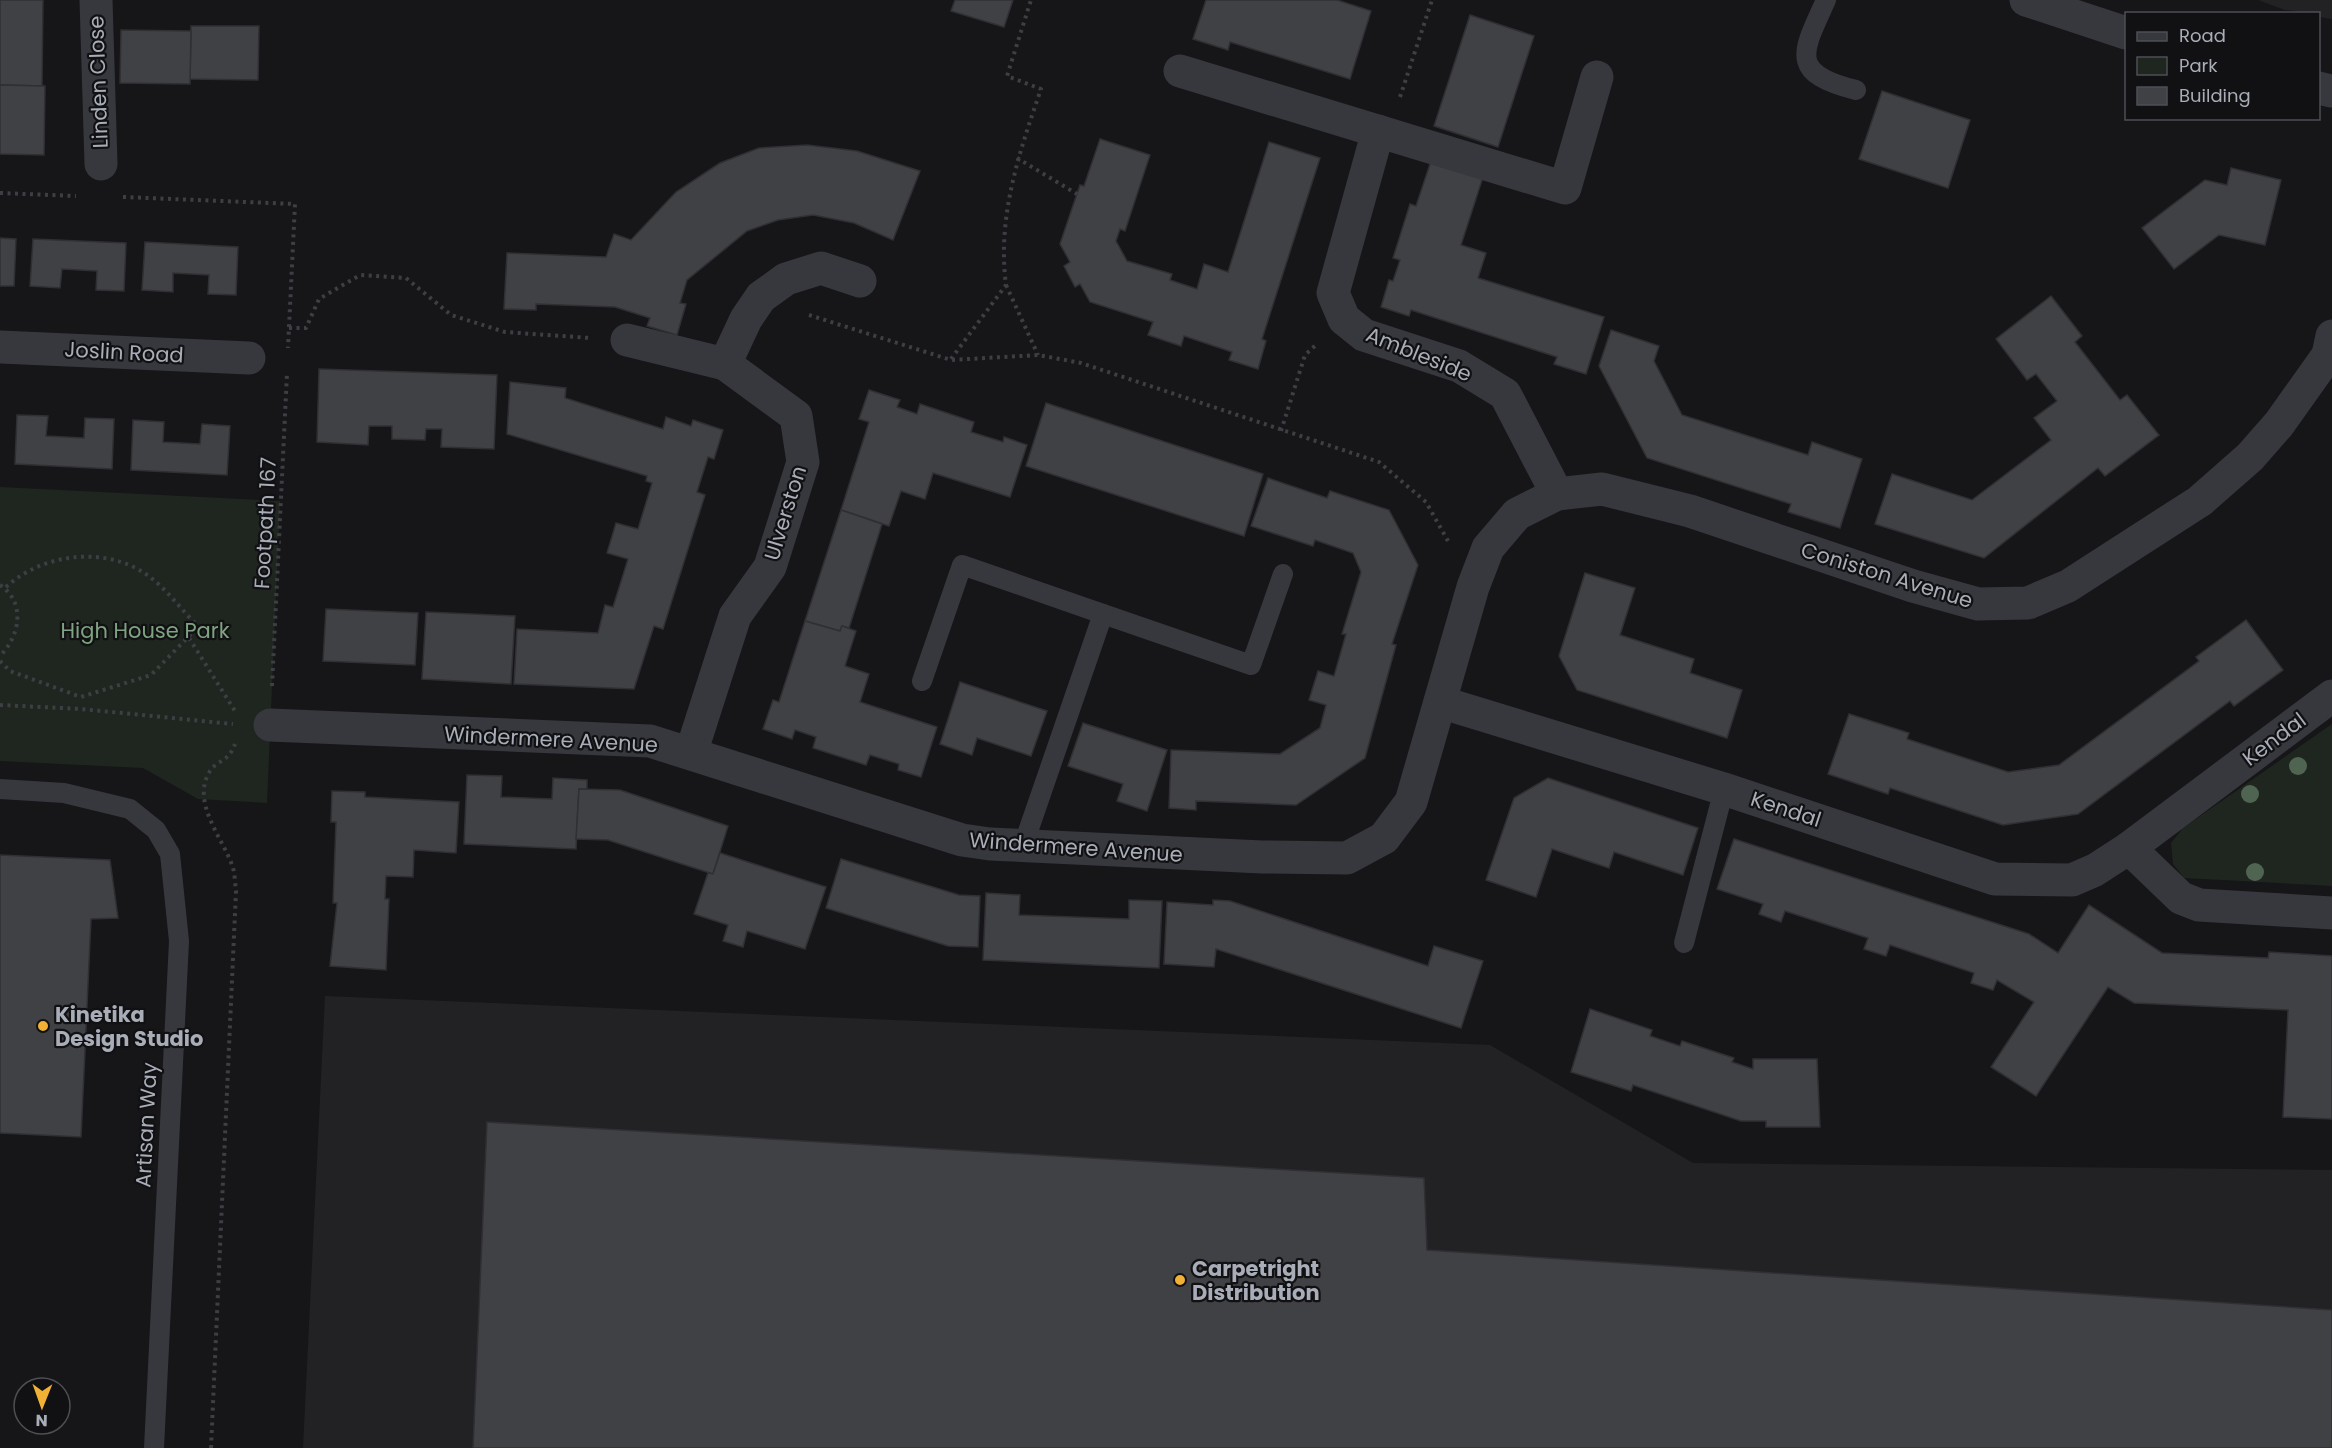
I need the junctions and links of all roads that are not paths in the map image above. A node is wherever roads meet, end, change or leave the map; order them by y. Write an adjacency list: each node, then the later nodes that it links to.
1 (96, 0): 9 (street, Linden Close)
2 (1826, 0): 7 (lane)
3 (2026, 0): 4 (street)
4 (2125, 32)
5 (1180, 71): 8 (street)
6 (1597, 77): 8 (street)
7 (1856, 90)
8 (1382, 133): 16 (street, Ambleside)
9 (101, 164)
10 (860, 281): 15 (street)
11 (2332, 336): 16 (street, Coniston Avenue)
12 (627, 340): 15 (street, Ulverston)
13 (0, 346): 14 (street, Joslin Road)
14 (249, 358)
15 (725, 364): 23 (street, Ulverston)
16 (1557, 494): 21 (street, Windermere Avenue)
17 (1283, 574): 18 (lane)
18 (1103, 614): 19 (lane); 26 (lane)
19 (922, 681)
20 (2332, 696): 27 (street, Kendal)
21 (1440, 702): 25 (street, Kendal); 26 (street, Windermere Avenue)
22 (270, 725): 23 (street, Windermere Avenue)
23 (691, 753): 26 (street, Windermere Avenue)
24 (0, 789): 30 (lane, Artisan Way)
25 (1724, 789): 27 (street, Kendal); 29 (lane)
26 (1023, 846)
27 (2129, 848): 28 (street)
28 (2332, 913)
29 (1684, 943)
30 (154, 1448)

